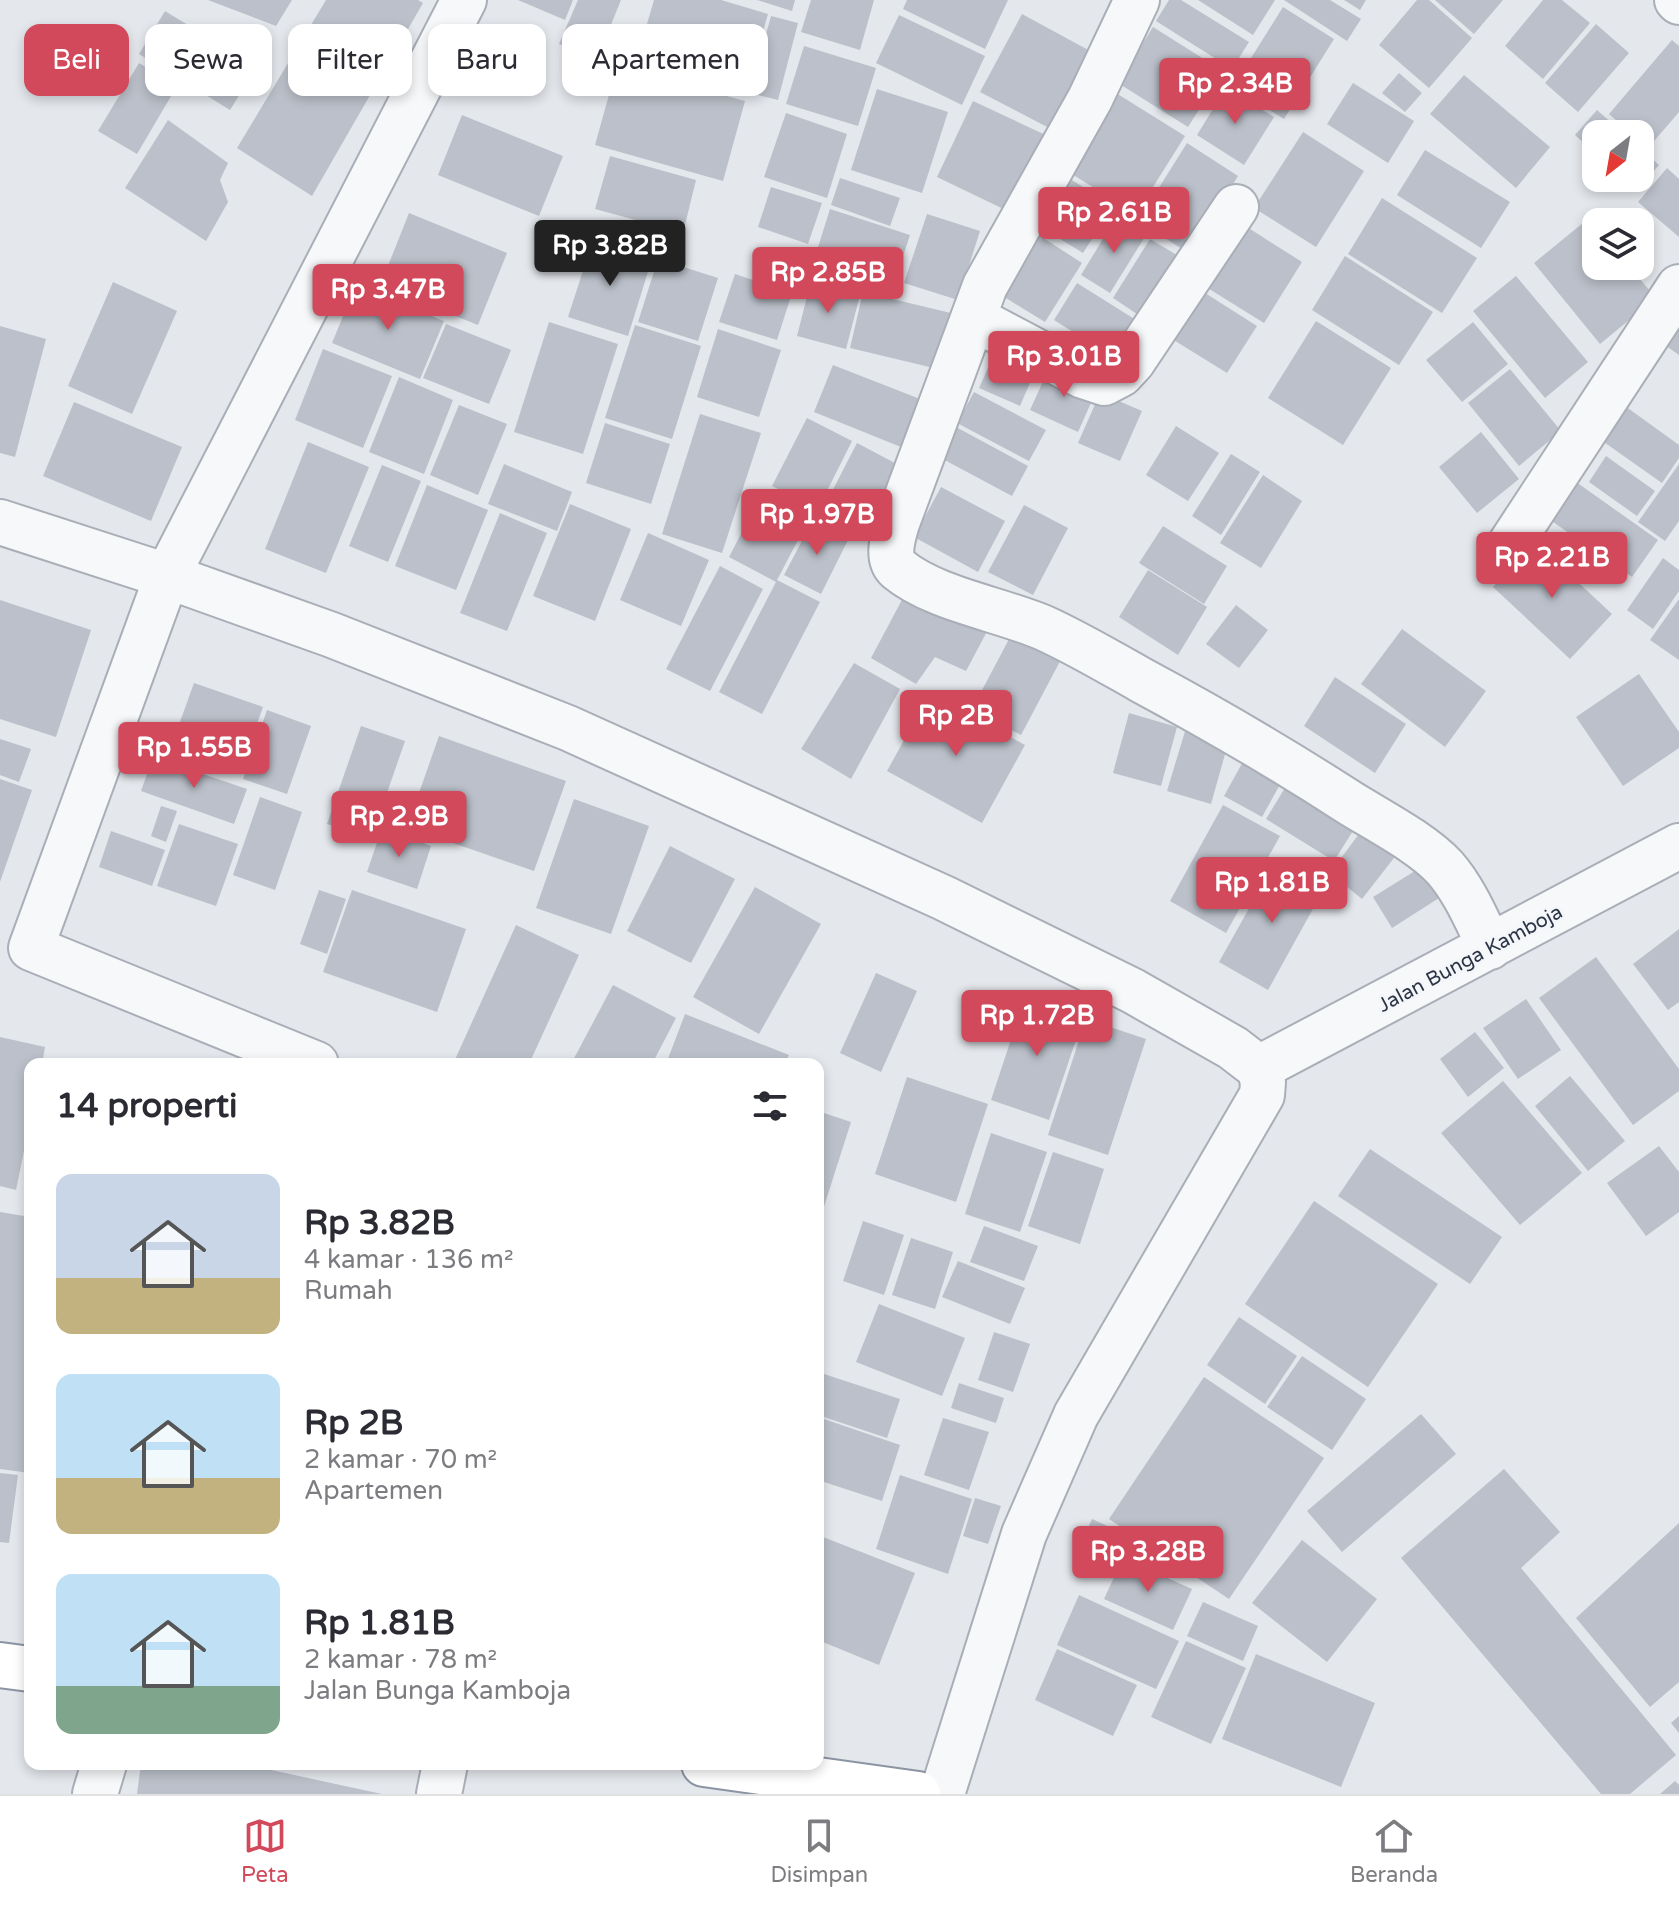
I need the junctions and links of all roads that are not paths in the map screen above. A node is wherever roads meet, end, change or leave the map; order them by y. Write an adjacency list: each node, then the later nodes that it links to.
1 (464, 0): 8 (street)
2 (1137, 0): 5 (street)
3 (1236, 207): 5 (street)
4 (1679, 287): 7 (street)
5 (973, 318): 11 (street)
6 (0, 522): 8 (street)
7 (1511, 543)
8 (167, 576): 10 (street); 13 (street)
9 (1679, 846): 11 (street, Jalan Bunga Kamboja)
10 (15, 942): 12 (street)
11 (1490, 947): 13 (street, Jalan Bunga Kamboja)
12 (301, 1058)
13 (1259, 1068): 22 (street)
14 (0, 1665): 15 (highway)
15 (24, 1668)
16 (102, 1770): 19 (street)
17 (444, 1770): 20 (street)
18 (747, 1770): 21 (highway)
19 (95, 1794)
20 (439, 1794)
21 (918, 1794)
22 (942, 1794)

